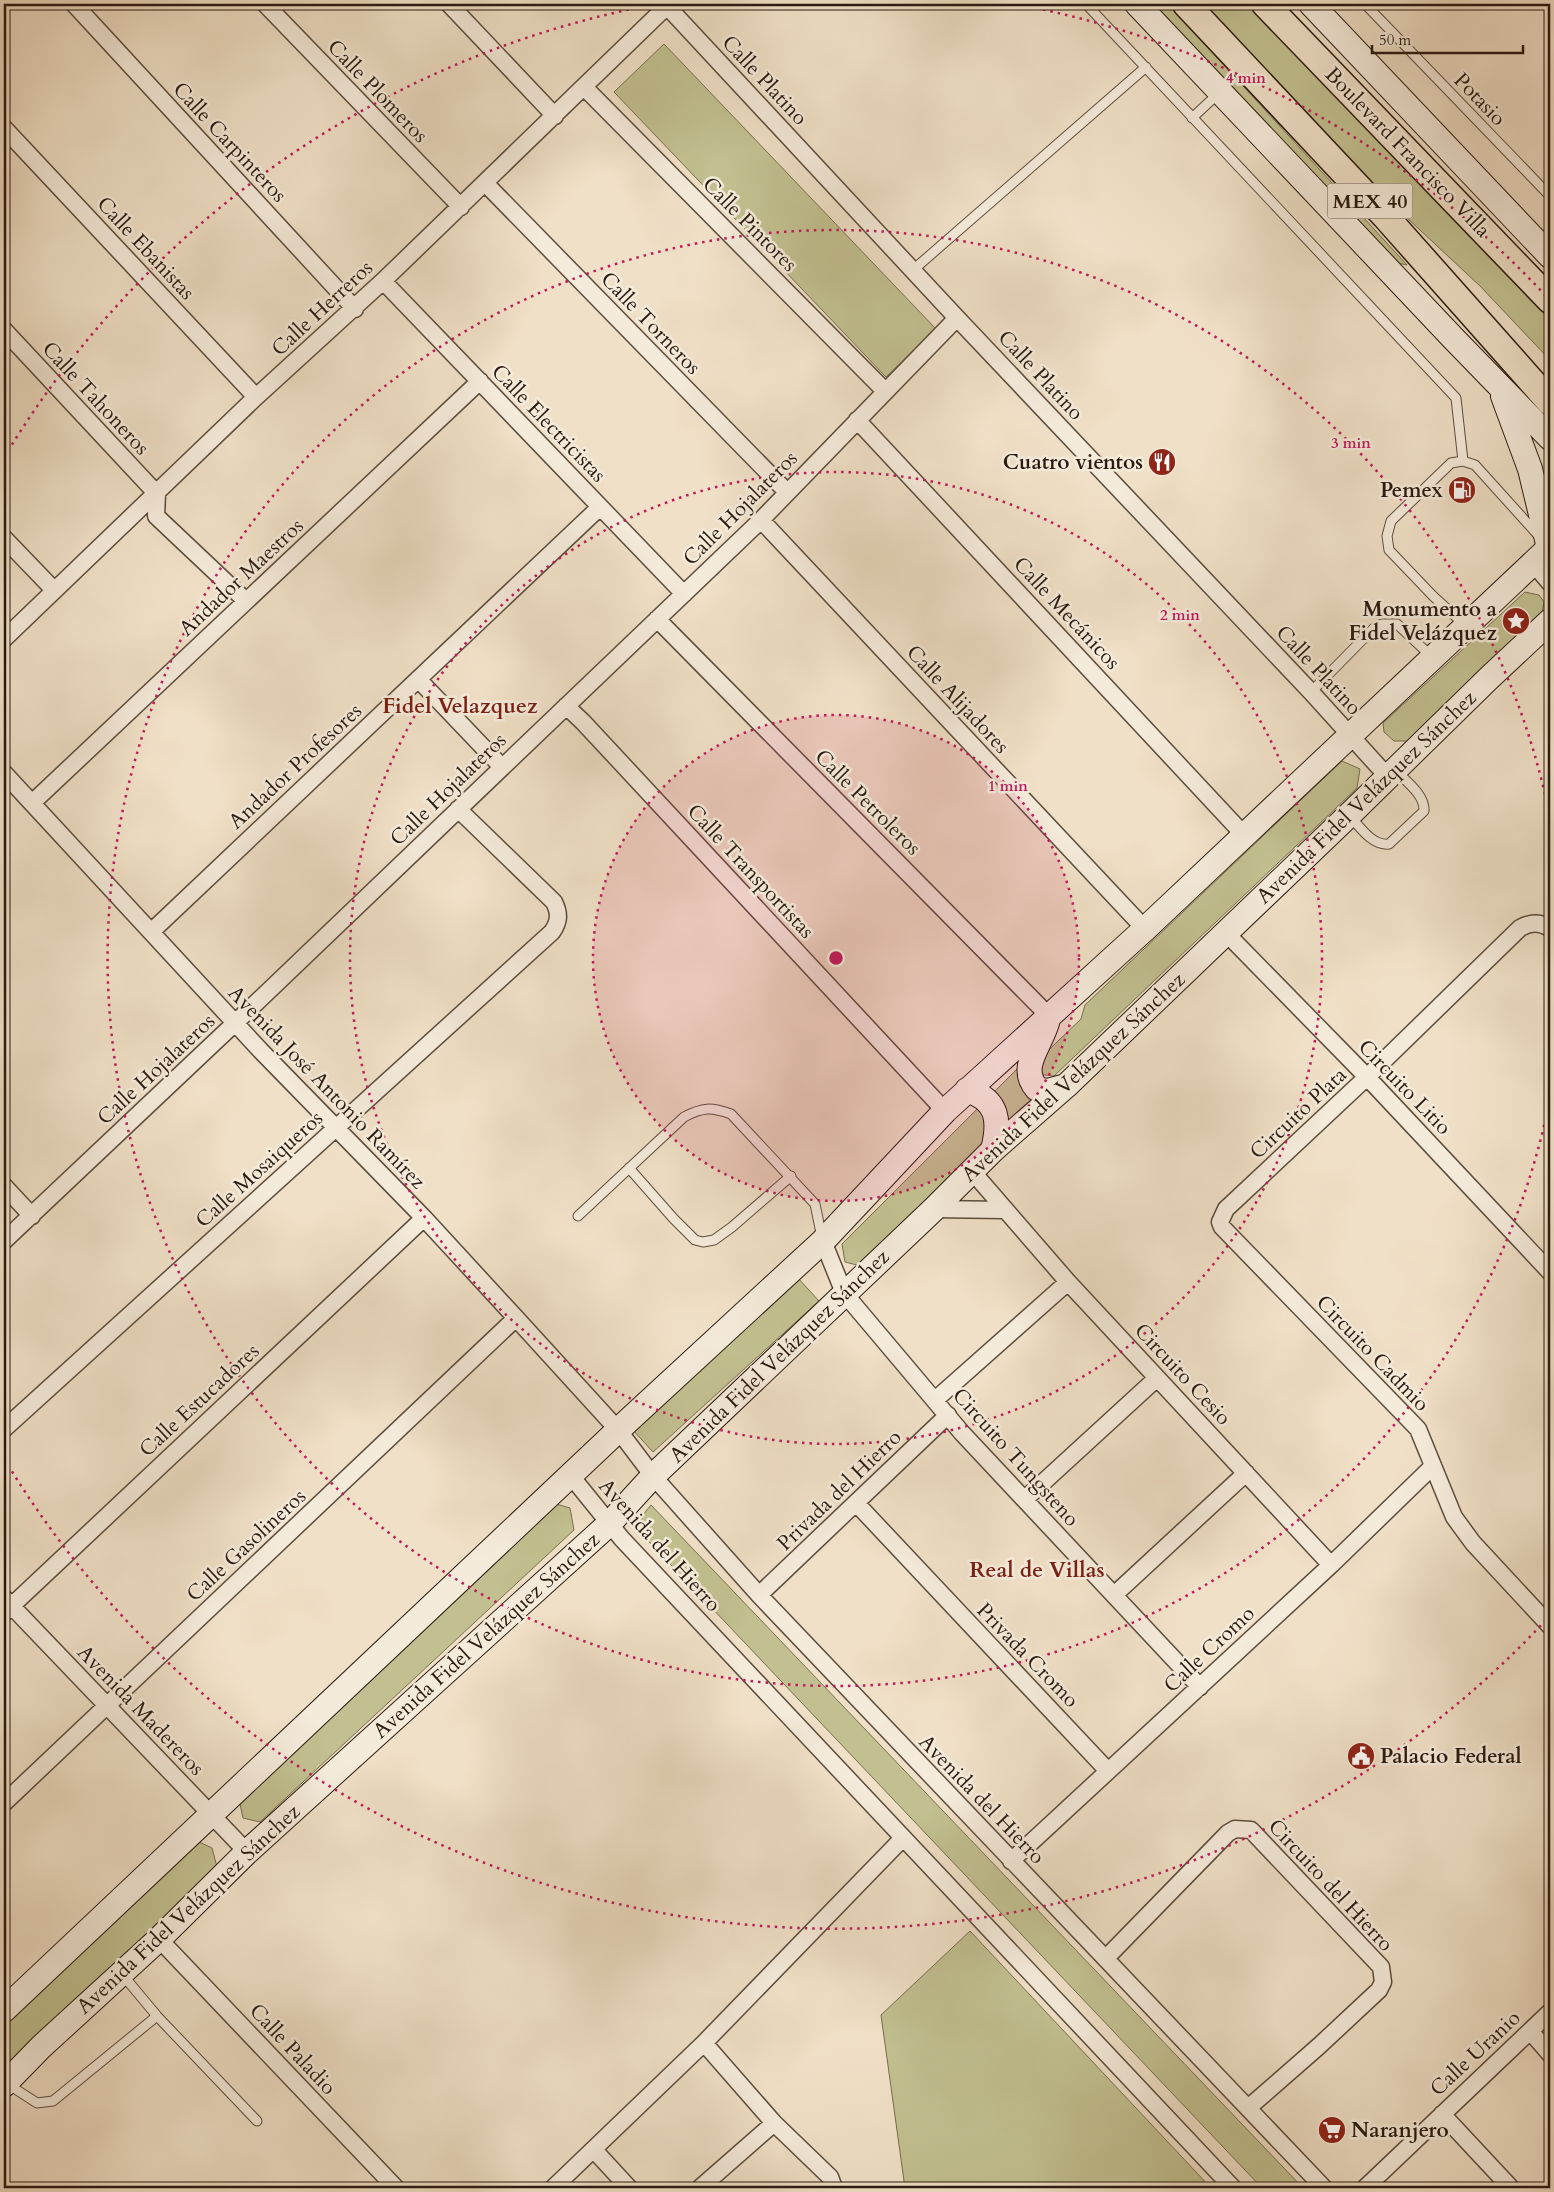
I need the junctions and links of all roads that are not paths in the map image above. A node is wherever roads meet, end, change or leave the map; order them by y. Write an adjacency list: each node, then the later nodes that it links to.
1 (74, 4): 24 (street, Calle Carpinteros)
2 (265, 4): 19 (street, Calle Plomeros)
3 (449, 4): 14 (street)
4 (1086, 4): 11 (lane)
5 (1137, 4): 13 (main road)
6 (1186, 4): 31 (main road, MEX 40)
7 (1265, 4): 23 (main road, Boulevard Francisco Villa / MEX 40)
8 (1311, 4): 20 (main road, Boulevard Francisco Villa)
9 (1365, 4): 18 (lane, Potasio)
10 (666, 5): 12 (street, Calle Herreros); 21 (street, Calle Platino)
11 (1146, 67): 15 (lane); 21 (lane)
12 (584, 87): 14 (street, Calle Herreros); 29 (street, Calle Pintores)
13 (1220, 92): 15 (lane); 28 (main road)
14 (555, 116): 17 (street, Calle Herreros)
15 (1192, 118): 34 (lane)
16 (4, 128): 30 (street, Calle Ebanistas)
17 (485, 183): 19 (street, Calle Herreros); 35 (street, Calle Torneros)
18 (1550, 196)
19 (461, 207): 22 (street, Calle Herreros)
20 (1550, 256)
21 (913, 270): 25 (street, Calle Platino)
22 (384, 281): 24 (street, Calle Herreros); 27 (street, Calle Electricistas)
23 (1550, 300)
24 (355, 308): 30 (street, Calle Herreros)
25 (957, 318): 29 (street, Calle Hojalateros); 51 (street, Calle Platino)
26 (4, 330): 36 (street, Calle Tahoneros)
27 (480, 381): 37 (street, Calle Electricistas); 44 (street, Andador Maestros)
28 (1500, 387): 33 (main road); 40 (main road)
29 (886, 391): 32 (street, Calle Hojalateros)
30 (256, 397): 36 (street, Calle Herreros)
31 (1550, 402)
32 (857, 420): 35 (street, Calle Hojalateros); 60 (street, Calle Mecánicos)
33 (1550, 438)
34 (1463, 461): 40 (lane); 47 (lane)
35 (787, 492): 38 (street, Calle Hojalateros)
36 (157, 494): 42 (street, Calle Herreros); 44 (street)
37 (600, 507): 43 (street, Calle Electricistas); 50 (street, Andador Profesores)
38 (761, 520): 43 (street, Calle Hojalateros); 62 (street, Calle Alijadores)
39 (4, 538): 42 (street)
40 (1544, 553): 41 (street); 47 (main road)
41 (1550, 583)
42 (54, 590): 48 (street, Calle Herreros)
43 (684, 594): 45 (street, Calle Hojalateros)
44 (246, 601): 57 (street, Andador Maestros)
45 (657, 619): 52 (street, Calle Hojalateros); 65 (street, Calle Petroleros)
46 (1550, 621): 55 (main road, Avenida Fidel Velázquez Sánchez)
47 (1466, 626): 49 (main road)
48 (4, 639)
49 (1433, 658): 51 (lane); 53 (main road)
50 (418, 679): 54 (street); 63 (street, Andador Profesores)
51 (1312, 692): 53 (street, Calle Platino)
52 (566, 706): 54 (street, Calle Hojalateros); 70 (street, Calle Transportistas)
53 (1351, 736): 55 (street, Calle Platino); 60 (main road)
54 (502, 767): 58 (street, Calle Hojalateros)
55 (1390, 772): 59 (main road, Avenida Fidel Velázquez Sánchez); 59 (lane)
56 (4, 773): 57 (street, Avenida José Antonio Ramírez)
57 (32, 803): 63 (street, Avenida José Antonio Ramírez)
58 (458, 809): 66 (street, Calle Hojalateros); 71 (street, Calle Mosaiqueros)
59 (1349, 815): 64 (main road, Avenida Fidel Velázquez Sánchez)
60 (1245, 836): 62 (main road)
61 (1544, 925): 67 (street, Circuito Plata)
62 (1145, 928): 65 (main road)
63 (151, 932): 66 (street, Avenida José Antonio Ramírez)
64 (1226, 933): 67 (street, Circuito Litio); 68 (main road, Avenida Fidel Velázquez Sánchez)
65 (1048, 1014): 68 (main road); 69 (main road)
66 (235, 1023): 71 (street, Avenida José Antonio Ramírez); 79 (street, Calle Hojalateros)
67 (1367, 1078): 81 (street, Circuito Plata); 85 (street, Circuito Litio)
68 (1066, 1086): 72 (main road, Avenida Fidel Velázquez Sánchez)
69 (967, 1090): 70 (main road); 72 (main road)
70 (945, 1110): 84 (main road)
71 (336, 1128): 82 (street, Avenida José Antonio Ramírez); 92 (street, Calle Mosaiqueros)
72 (992, 1150): 74 (main road, Avenida Fidel Velázquez Sánchez)
73 (629, 1168): 75 (lane); 75 (lane); 80 (lane)
74 (971, 1170): 77 (main road, Avenida Fidel Velázquez Sánchez); 78 (street, Circuito Cesio)
75 (791, 1176): 84 (lane)
76 (4, 1186): 79 (street)
77 (934, 1209): 78 (street); 87 (main road, Avenida Fidel Velázquez Sánchez)
78 (1005, 1210): 86 (street, Circuito Cesio)
79 (32, 1216): 83 (street, Calle Hojalateros)
80 (578, 1216)
81 (1221, 1217): 94 (street, Circuito Cadmio)
82 (424, 1218): 88 (street, Avenida José Antonio Ramírez); 104 (street, Calle Estucadores)
83 (4, 1241)
84 (822, 1241): 87 (street, Circuito Tungsteno); 93 (main road)
85 (1550, 1272)
86 (1068, 1282): 89 (street, Circuito Cesio); 90 (street)
87 (844, 1293): 90 (street, Circuito Tungsteno); 97 (main road, Avenida Fidel Velázquez Sánchez)
88 (516, 1318): 93 (street, Avenida José Antonio Ramírez); 107 (street, Calle Gasolineros)
89 (1157, 1378): 95 (street, Circuito Cesio); 98 (street)
90 (935, 1400): 91 (street, Circuito Tungsteno)
91 (948, 1415): 98 (street, Circuito Tungsteno); 99 (street, Privada del Hierro)
92 (4, 1429)
93 (619, 1431): 96 (main road); 97 (street, Avenida del Hierro)
94 (1433, 1466): 101 (street, Calle Cromo); 105 (street, Circuito Cadmio)
95 (1246, 1473): 101 (street, Circuito Cesio); 103 (street)
96 (571, 1476): 100 (street, Avenida del Hierro); 110 (main road)
97 (653, 1476): 100 (main road, Avenida Fidel Velázquez Sánchez); 102 (street, Avenida del Hierro)
98 (1025, 1499): 103 (street, Circuito Tungsteno)
99 (856, 1502): 102 (street, Privada del Hierro); 108 (street, Privada Cromo)
100 (608, 1524): 111 (street, Avenida del Hierro); 112 (main road, Avenida Fidel Velázquez Sánchez)
101 (1331, 1565): 106 (street, Calle Cromo)
102 (758, 1595): 113 (street, Avenida del Hierro)
103 (1114, 1595): 106 (street, Circuito Tungsteno)
104 (6, 1605): 107 (street, Avenida Madereros)
105 (1550, 1626)
106 (1200, 1687): 108 (street, Calle Cromo)
107 (107, 1705): 109 (street, Calle Gasolineros); 110 (street, Avenida Madereros)
108 (1108, 1771): 113 (street, Calle Cromo)
109 (4, 1802)
110 (212, 1815): 112 (street, Avenida Madereros); 117 (main road)
111 (903, 1838): 121 (street); 134 (street, Avenida del Hierro)
112 (247, 1852): 114 (main road, Avenida Fidel Velázquez Sánchez)
113 (1011, 1861): 115 (street, Avenida del Hierro)
114 (159, 1939): 116 (main road, Avenida Fidel Velázquez Sánchez); 129 (street, Calle Paladio)
115 (1106, 1958): 124 (street, Avenida del Hierro); 124 (street, Circuito del Hierro)
116 (121, 1974): 119 (lane); 123 (main road, Avenida Fidel Velázquez Sánchez)
117 (4, 2010)
118 (1550, 2012): 120 (street, Calle Uranio)
119 (157, 2016): 123 (lane); 126 (lane)
120 (1530, 2031): 122 (street); 125 (street, Calle Uranio)
121 (704, 2043): 127 (street); 128 (street)
122 (1550, 2054)
123 (5, 2084)
124 (1248, 2108): 135 (street, Avenida del Hierro)
125 (1442, 2114): 136 (street, Calle Uranio); 137 (street)
126 (257, 2121)
127 (774, 2123): 132 (street); 133 (street)
128 (594, 2150): 130 (street); 131 (street)
129 (396, 2188)
130 (552, 2188)
131 (629, 2188)
132 (700, 2188)
133 (834, 2188)
134 (1233, 2188)
135 (1324, 2188)
136 (1365, 2188)
137 (1511, 2188)

